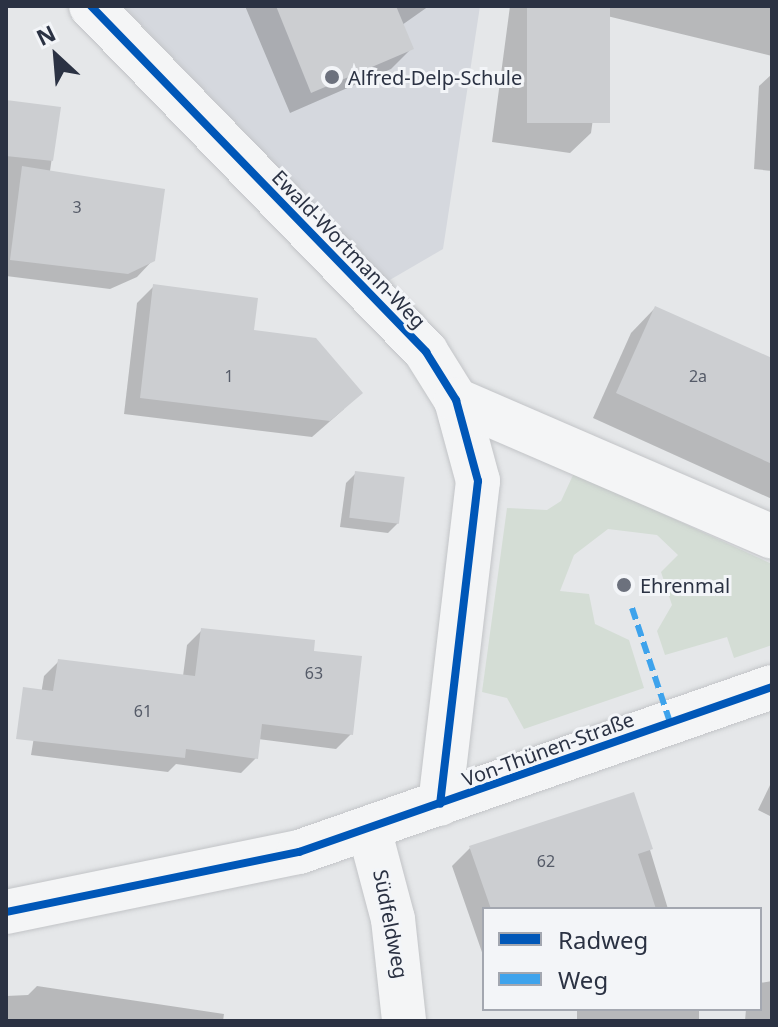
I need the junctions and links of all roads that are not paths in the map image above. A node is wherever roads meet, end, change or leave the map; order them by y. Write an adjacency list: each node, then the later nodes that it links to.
1 (91, 6): 2 (street, Ewald-Wortmann-Weg)
2 (456, 400): 3 (street); 5 (street, Ewald-Wortmann-Weg)
3 (772, 537)
4 (772, 687): 5 (street, Von-Thünen-Straße)
5 (440, 804): 6 (street, Von-Thünen-Straße)
6 (369, 829): 7 (street, Von-Thünen-Straße); 8 (street, Südfeldweg)
7 (6, 912)
8 (404, 1021)

